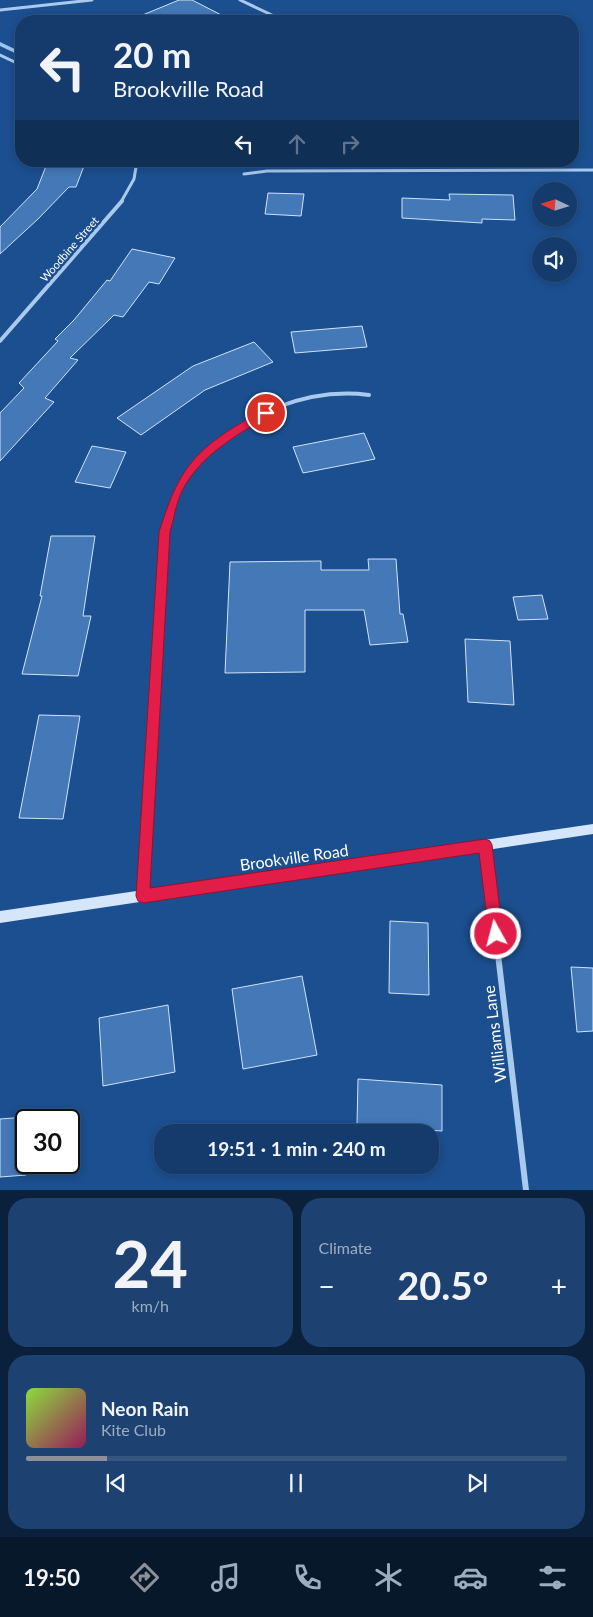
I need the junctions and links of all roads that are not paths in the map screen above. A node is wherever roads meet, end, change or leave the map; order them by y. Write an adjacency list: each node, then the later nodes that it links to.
1 (92, 0): 3 (street)
2 (240, 0): 4 (street)
3 (0, 10)
4 (272, 15)
5 (0, 55): 6 (street)
6 (15, 62)
7 (136, 167): 10 (street, Woodbine Street)
8 (593, 170): 9 (street)
9 (244, 174)
10 (0, 340)
11 (369, 395): 14 (street)
12 (593, 829): 13 (main road, Brookville Road)
13 (485, 845): 14 (main road, Brookville Road); 16 (street, Williams Lane)
14 (143, 896): 15 (main road, Brookville Road)
15 (0, 917)
16 (526, 1190)

